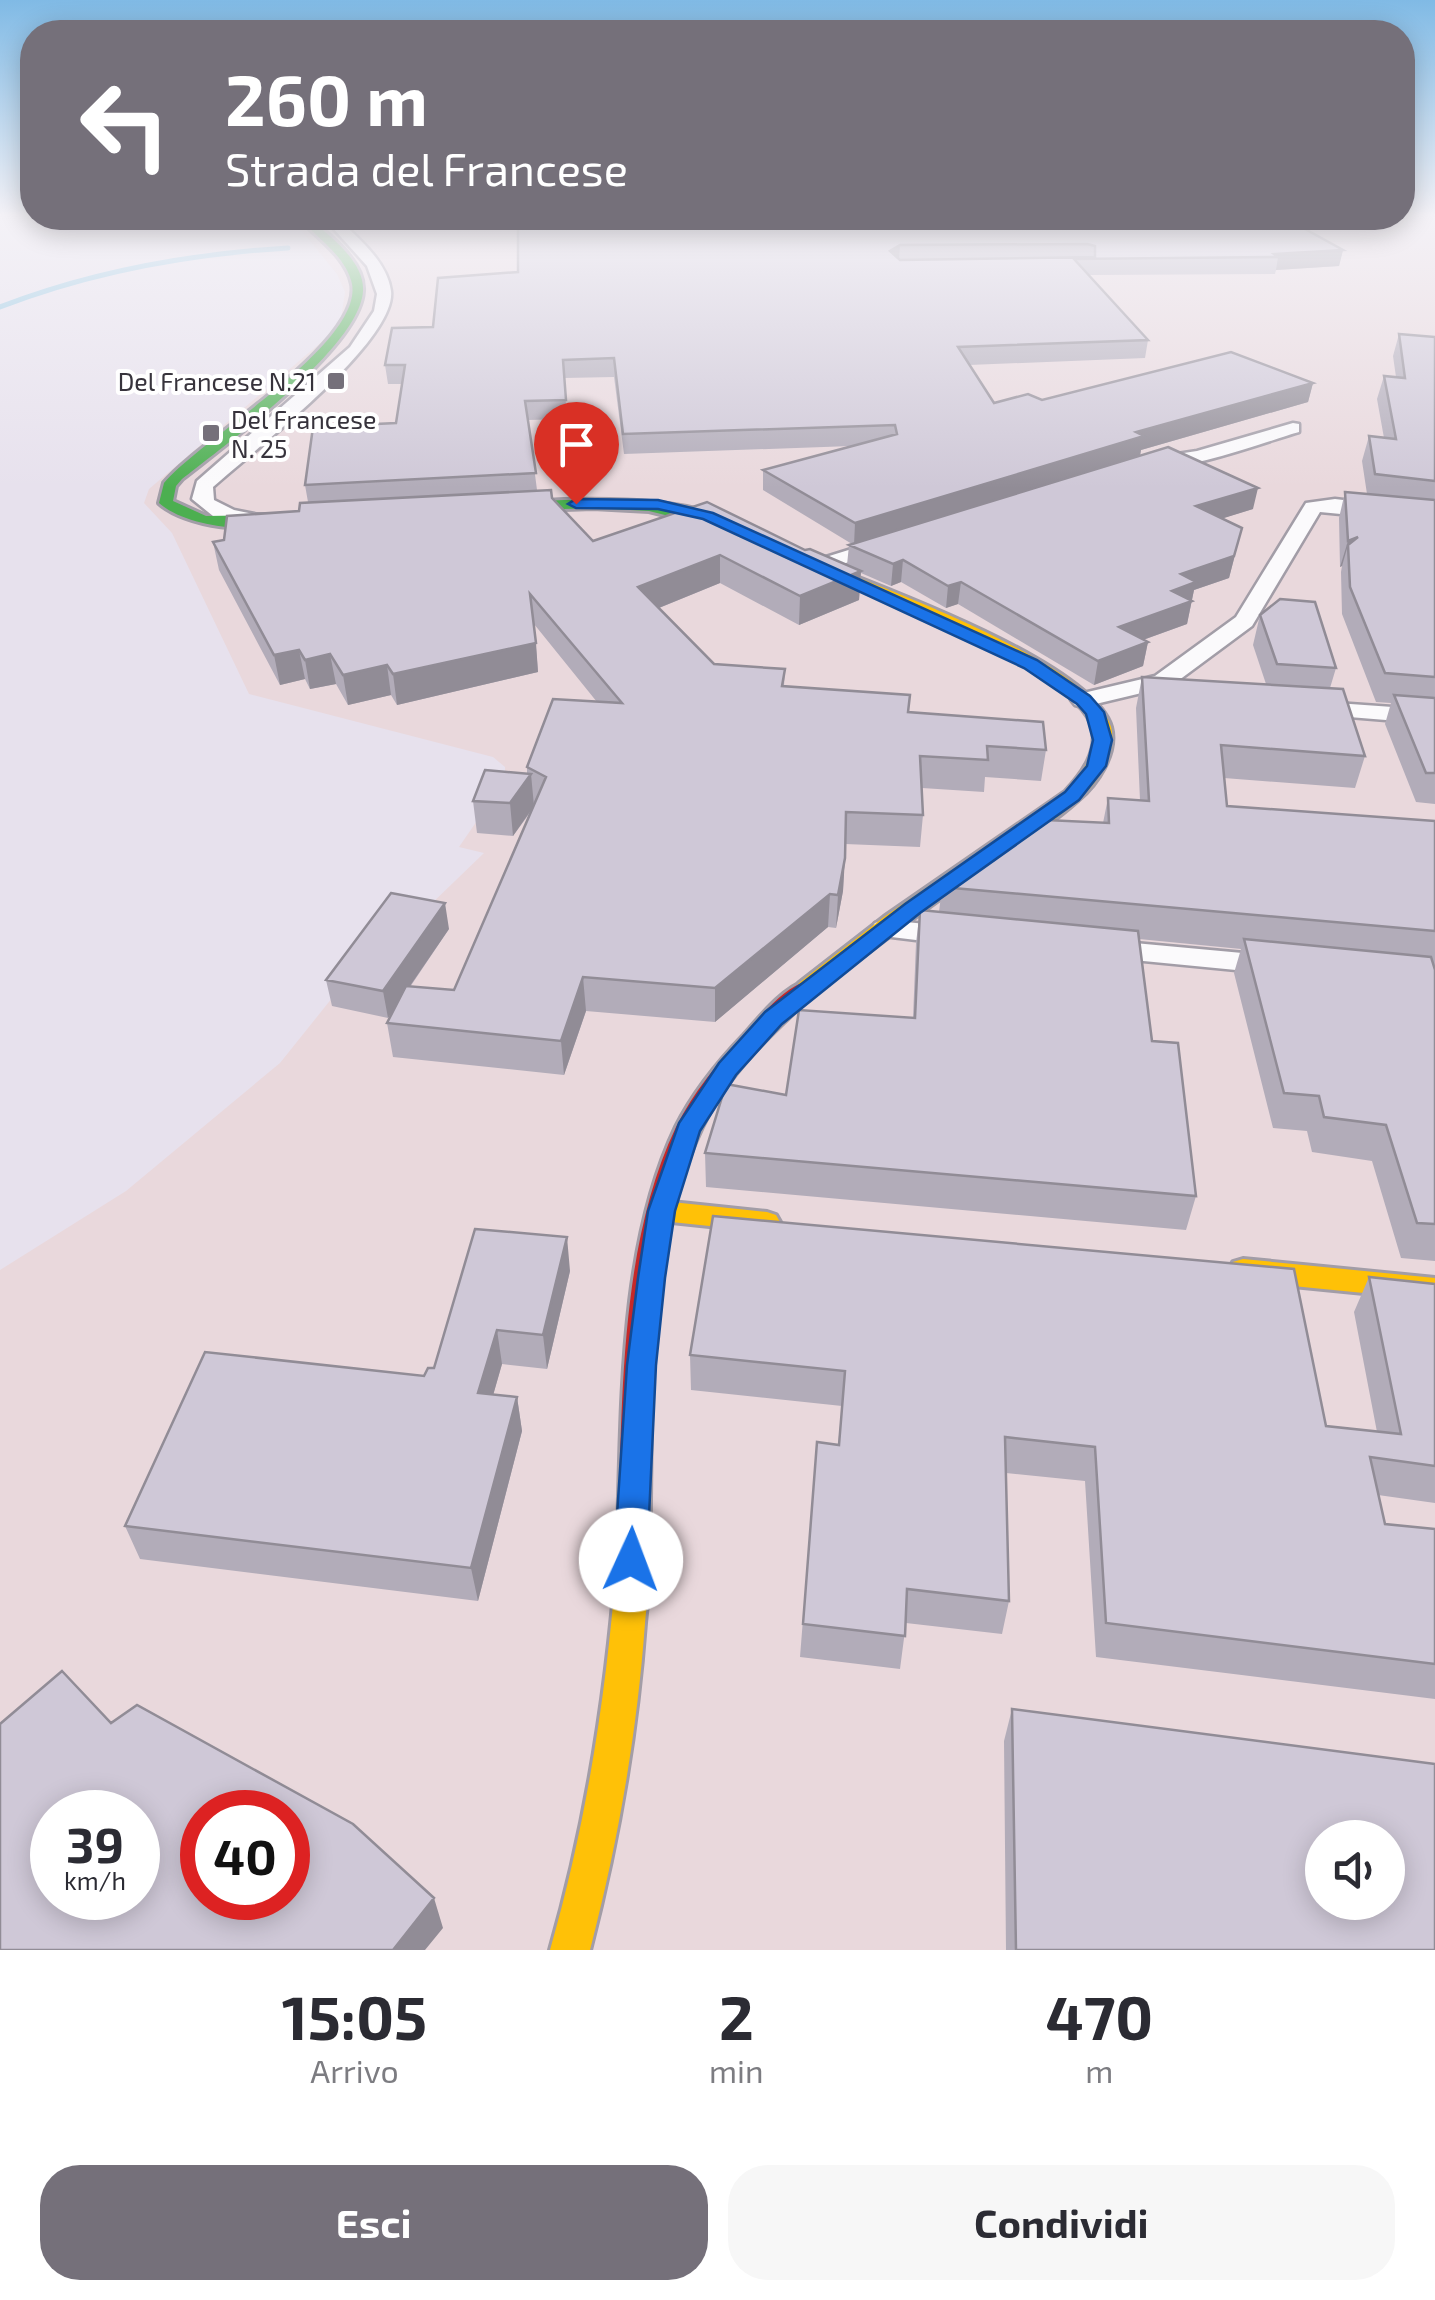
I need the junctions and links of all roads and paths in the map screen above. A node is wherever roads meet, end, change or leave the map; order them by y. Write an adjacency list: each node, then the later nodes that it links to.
1 (356, 305): 3 (street)
2 (384, 305): 4 (street)
3 (343, 331): 4 (street); 5 (street)
4 (372, 331): 7 (street)
5 (235, 428): 7 (street); 12 (street)
6 (1292, 428): 8 (street)
7 (265, 430): 12 (street)
8 (1125, 470)
9 (474, 509): 14 (street)
10 (1435, 517): 16 (street)
11 (300, 518): 12 (street)
12 (260, 520)
13 (907, 538): 15 (street)
14 (762, 541)
15 (808, 562): 18 (street)
16 (1121, 694): 17 (street); 18 (street)
17 (1180, 698)
18 (1083, 700): 21 (street)
19 (1278, 706): 20 (street)
20 (1435, 717)
21 (885, 929): 22 (street); 25 (street)
22 (983, 938)
23 (1082, 947): 24 (street)
24 (1298, 967)
25 (662, 1211): 26 (street); 29 (street)
26 (781, 1223)
27 (1217, 1267): 28 (street)
28 (1435, 1289)
29 (570, 1950)

